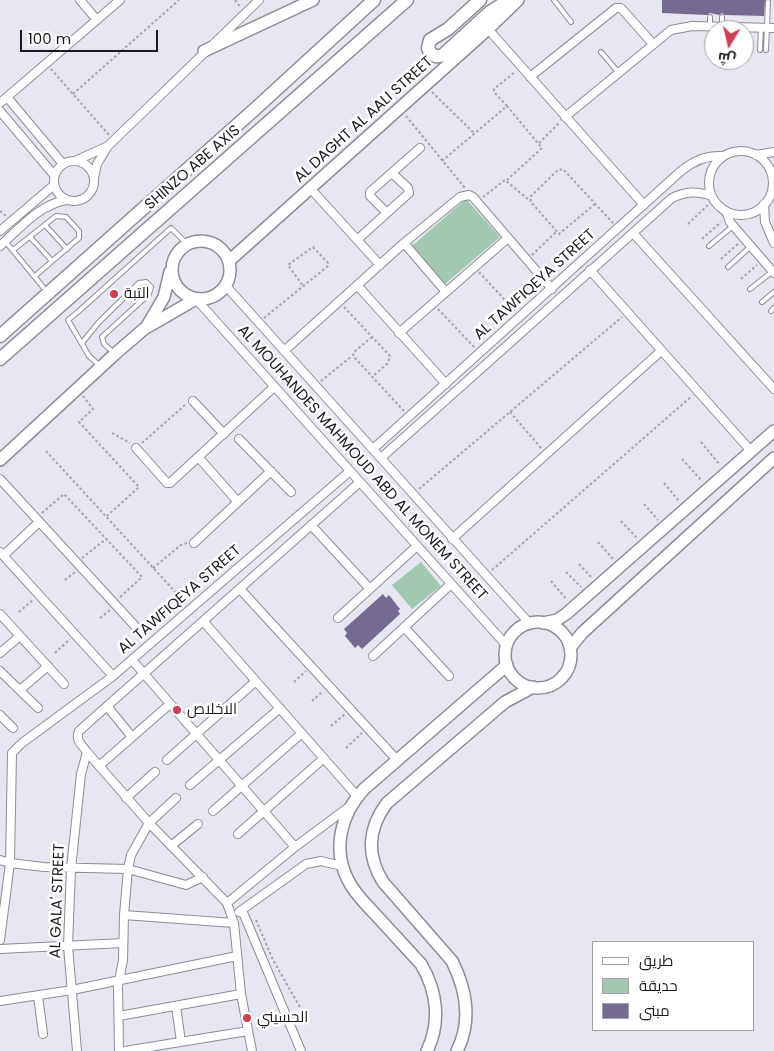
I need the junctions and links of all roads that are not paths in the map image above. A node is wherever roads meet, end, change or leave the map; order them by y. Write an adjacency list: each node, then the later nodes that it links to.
1 (80, 0): 14 (street)
2 (120, 0): 14 (street)
3 (259, 0): 25 (street)
4 (313, 0): 25 (street)
5 (374, 0): 86 (main road, SHINZO ABE AXIS)
6 (407, 0): 91 (main road, SHINZO ABE AXIS)
7 (480, 0): 8 (main road)
8 (509, 0)
9 (518, 0): 21 (street, AL DAGHT AL AALI STREET)
10 (554, 0): 17 (lane)
11 (768, 2): 20 (lane)
12 (710, 17): 15 (lane)
13 (722, 17): 16 (lane)
14 (97, 20): 29 (street)
15 (712, 20)
16 (720, 20)
17 (571, 22)
18 (704, 26): 22 (street)
19 (754, 28): 20 (street)
20 (767, 28): 23 (lane); 24 (lane)
21 (488, 29): 28 (street); 44 (street, AL DAGHT AL AALI STREET)
22 (653, 44): 27 (street); 28 (street)
23 (760, 50)
24 (766, 50)
25 (204, 51): 33 (street)
26 (601, 52): 27 (lane)
27 (619, 73): 32 (street)
28 (530, 77): 32 (street)
29 (7, 97): 30 (street); 39 (street)
30 (0, 103)
31 (0, 111): 41 (street)
32 (565, 117): 49 (street)
33 (110, 143): 38 (street); 42 (street)
34 (420, 148): 40 (street)
35 (774, 152): 36 (street)
36 (756, 155): 37 (street); 45 (street)
37 (723, 156): 46 (street); 49 (street, AL TAWFIQEYA STREET)
38 (75, 161): 39 (street); 42 (street)
39 (63, 164): 41 (street)
40 (392, 173): 50 (street); 50 (street)
41 (54, 175): 43 (street)
42 (94, 178): 47 (street)
43 (54, 185): 47 (street); 54 (street)
44 (310, 188): 58 (street); 68 (street, AL DAGHT AL AALI STREET)
45 (772, 192): 48 (street)
46 (712, 198): 51 (street); 55 (street, AL TAWFIQEYA STREET)
47 (66, 200): 61 (street)
48 (764, 204): 51 (street); 60 (street)
49 (644, 205): 78 (street, AL TAWFIQEYA STREET)
50 (387, 213): 58 (street)
51 (726, 214): 53 (street)
52 (45, 225): 56 (lane); 65 (lane); 65 (lane)
53 (733, 226): 63 (lane); 64 (street)
54 (0, 231)
55 (633, 233): 72 (street, AL TAWFIQEYA STREET); 95 (street)
56 (30, 237): 66 (lane); 67 (lane)
57 (508, 238): 59 (street); 78 (street); 80 (street)
58 (357, 240): 69 (street)
59 (404, 243): 69 (street); 80 (street)
60 (774, 243)
61 (2, 244): 66 (lane)
62 (187, 244): 68 (street); 71 (street); 87 (lane)
63 (709, 246)
64 (751, 246): 70 (lane); 73 (street)
65 (67, 248): 67 (lane)
66 (13, 250): 74 (lane)
67 (52, 261): 74 (lane)
68 (229, 261): 76 (street)
69 (380, 265): 75 (street)
70 (728, 266)
71 (171, 270): 82 (street); 84 (street)
72 (590, 270): 88 (street); 98 (street, AL TAWFIQEYA STREET)
73 (773, 272): 79 (lane)
74 (35, 276): 77 (lane)
75 (358, 285): 85 (street); 89 (street)
76 (226, 286): 82 (street); 89 (street, AL MOUHANDES MAHMOUD ABD AL MONEM STREET)
77 (43, 287)
78 (552, 289): 93 (street, AL TAWFIQEYA STREET)
79 (750, 289)
80 (446, 292): 85 (street)
81 (774, 292): 83 (lane)
82 (196, 300): 84 (street); 94 (street, AL MOUHANDES MAHMOUD ABD AL MONEM STREET)
83 (762, 302)
84 (144, 329): 90 (street)
85 (399, 332): 93 (street)
86 (0, 336)
87 (82, 343): 90 (lane); 92 (lane)
88 (661, 350): 104 (street); 117 (street)
89 (284, 351): 103 (street, AL MOUHANDES MAHMOUD ABD AL MONEM STREET)
90 (115, 354): 92 (street)
91 (0, 359)
92 (101, 366): 108 (street)
93 (446, 384): 97 (street, AL TAWFIQEYA STREET)
94 (274, 387): 100 (street); 110 (street, AL MOUHANDES MAHMOUD ABD AL MONEM STREET)
95 (774, 389)
96 (193, 401): 100 (street)
97 (409, 417): 98 (street); 103 (street, AL TAWFIQEYA STREET)
98 (417, 426): 106 (street, AL TAWFIQEYA STREET)
99 (774, 431): 104 (street)
100 (224, 434): 105 (street)
101 (240, 439): 109 (street)
102 (136, 448): 105 (street)
103 (373, 449): 106 (street, AL MOUHANDES MAHMOUD ABD AL MONEM STREET)
104 (751, 451): 127 (street)
105 (199, 458): 114 (street)
106 (382, 458): 117 (street, AL MOUHANDES MAHMOUD ABD AL MONEM STREET)
107 (774, 458): 133 (street)
108 (0, 460)
109 (271, 471): 113 (street); 114 (street)
110 (350, 471): 112 (street, AL MOUHANDES MAHMOUD ABD AL MONEM STREET); 136 (street, AL TAWFIQEYA STREET)
111 (0, 479): 115 (street)
112 (360, 482): 116 (street, AL TAWFIQEYA STREET); 119 (street, AL MOUHANDES MAHMOUD ABD AL MONEM STREET)
113 (291, 492)
114 (238, 502): 118 (street)
115 (38, 520): 120 (street); 129 (street)
116 (311, 525): 122 (street, AL TAWFIQEYA STREET); 123 (street)
117 (452, 539): 128 (street, AL MOUHANDES MAHMOUD ABD AL MONEM STREET)
118 (194, 543)
119 (418, 546): 121 (street, AL MOUHANDES MAHMOUD ABD AL MONEM STREET); 123 (street)
120 (2, 554): 141 (street)
121 (451, 584): 130 (street); 132 (street, AL MOUHANDES MAHMOUD ABD AL MONEM STREET)
122 (240, 589): 126 (street, AL TAWFIQEYA STREET); 160 (street)
123 (370, 589): 125 (street)
124 (0, 614): 131 (street)
125 (338, 618)
126 (203, 621): 140 (street, AL TAWFIQEYA STREET); 143 (street)
127 (543, 623): 128 (street); 133 (street)
128 (530, 624): 132 (street)
129 (136, 627)
130 (404, 627): 135 (street); 142 (street)
131 (20, 636): 134 (street); 138 (street)
132 (507, 646): 137 (street)
133 (570, 648): 145 (street)
134 (0, 653)
135 (373, 656)
136 (132, 660): 140 (street); 141 (street, AL TAWFIQEYA STREET)
137 (507, 665): 145 (street); 160 (street)
138 (48, 666): 144 (street); 146 (street)
139 (0, 671): 146 (street)
140 (143, 674): 147 (street); 148 (street, AL TAWFIQEYA STREET)
141 (114, 676): 176 (street, AL TAWFIQEYA STREET)
142 (449, 676)
143 (256, 681): 150 (street); 154 (street)
144 (64, 684)
145 (533, 687): 206 (street)
146 (20, 690): 149 (street)
147 (170, 704): 154 (street); 155 (street)
148 (107, 706): 155 (street); 156 (street, AL TAWFIQEYA STREET)
149 (38, 708)
150 (280, 708): 153 (street); 159 (street)
151 (0, 715): 152 (street)
152 (13, 728)
153 (302, 733): 157 (street); 164 (street)
154 (197, 734): 158 (street); 159 (street)
155 (132, 737): 161 (street)
156 (87, 752): 161 (street); 178 (street, AL GALA' STREET)
157 (324, 758): 167 (street); 169 (street)
158 (167, 760)
159 (220, 760): 163 (street); 164 (street)
160 (397, 760): 167 (street)
161 (99, 766): 165 (street)
162 (154, 772): 165 (street)
163 (190, 785)
164 (242, 786): 168 (street); 169 (street)
165 (126, 798): 170 (street)
166 (176, 798): 170 (street)
167 (354, 800): 174 (street); 177 (street)
168 (213, 811)
169 (265, 812): 172 (street); 174 (street)
170 (149, 823): 173 (street); 179 (street)
171 (198, 824): 173 (street)
172 (238, 834)
173 (171, 846): 180 (street)
174 (295, 847): 181 (street)
175 (0, 860): 176 (street)
176 (10, 863): 178 (street); 185 (street)
177 (342, 866): 182 (street); 205 (street)
178 (71, 869): 179 (street); 187 (street, AL GALA' STREET)
179 (128, 869): 180 (street); 183 (street)
180 (203, 877): 181 (street)
181 (227, 903): 184 (street)
182 (245, 908): 184 (street); 204 (street)
183 (124, 915): 184 (street); 186 (street)
184 (233, 919): 189 (street)
185 (0, 940)
186 (123, 943): 187 (street); 190 (street)
187 (68, 946): 188 (street); 191 (street, AL GALA' STREET)
188 (0, 949)
189 (237, 956): 190 (street); 192 (street)
190 (120, 981): 191 (street); 196 (street)
191 (72, 990): 193 (street); 200 (street, AL GALA' STREET)
192 (241, 994): 195 (street); 197 (street)
193 (38, 996): 194 (street); 198 (street)
194 (0, 1001)
195 (176, 1006): 196 (street); 199 (street)
196 (118, 1016): 201 (street)
197 (248, 1031): 199 (street); 203 (street)
198 (43, 1034)
199 (181, 1042): 202 (street)
200 (78, 1051)
201 (119, 1051)
202 (125, 1051)
203 (252, 1051)
204 (301, 1051)
205 (427, 1051)
206 (458, 1051)

